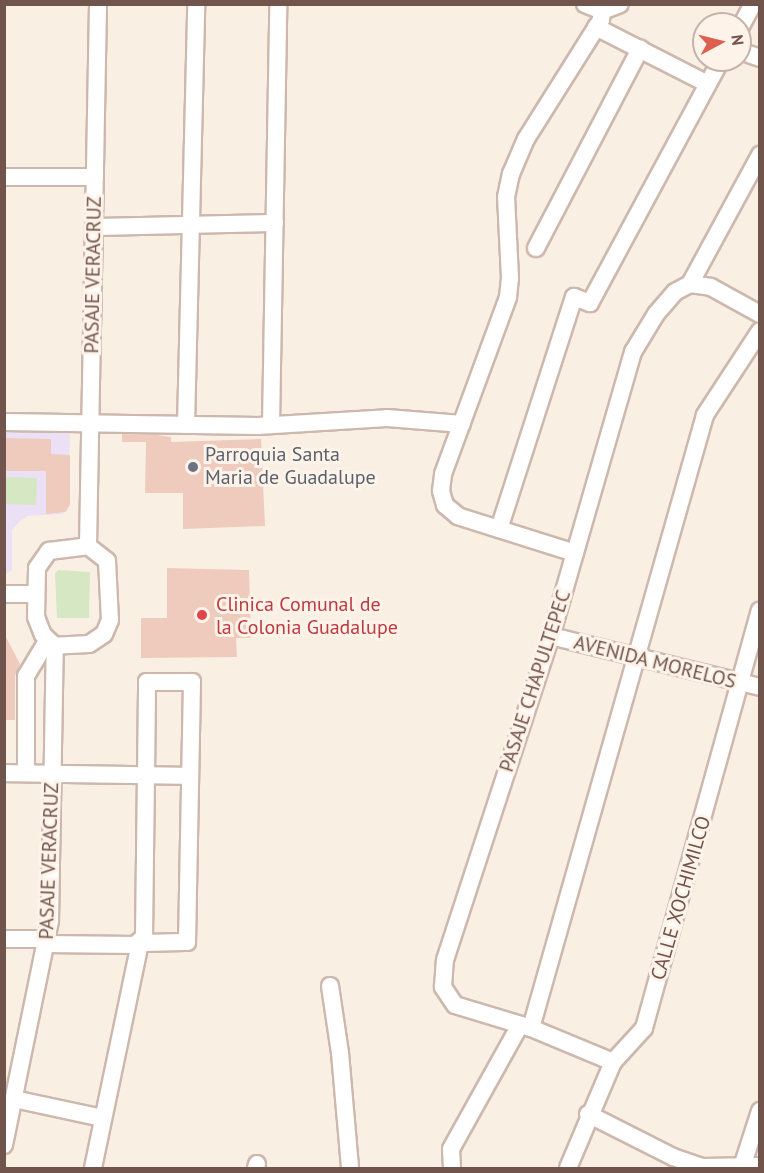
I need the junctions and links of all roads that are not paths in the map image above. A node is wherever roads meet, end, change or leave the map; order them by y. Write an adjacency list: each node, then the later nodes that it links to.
1 (98, 4): 12 (street, PASAJE VERACRUZ)
2 (196, 4): 14 (street)
3 (278, 4): 13 (street)
4 (585, 4): 6 (street)
5 (620, 4): 6 (street)
6 (599, 19): 7 (street); 22 (street)
7 (640, 49): 9 (street); 16 (street)
8 (713, 72): 9 (street)
9 (706, 83): 25 (street)
10 (759, 155): 17 (street)
11 (4, 177): 12 (street)
12 (95, 177): 15 (street, PASAJE VERACRUZ)
13 (275, 223): 14 (street); 24 (street)
14 (193, 225): 15 (street); 23 (street)
15 (94, 227): 21 (street, PASAJE VERACRUZ)
16 (536, 248)
17 (690, 284): 18 (street); 27 (street, PASAJE CHAPULTEPEC)
18 (759, 314)
19 (759, 331): 33 (street)
20 (4, 422): 21 (street)
21 (90, 424): 23 (street); 26 (street, PASAJE VERACRUZ)
22 (462, 424): 24 (street); 25 (street)
23 (186, 425): 24 (street)
24 (271, 425)
25 (499, 529): 27 (street)
26 (88, 546): 29 (street); 32 (street)
27 (575, 553): 31 (street, PASAJE CHAPULTEPEC)
28 (4, 594): 29 (street)
29 (36, 594): 32 (street)
30 (759, 610): 34 (street, CALLE XOCHIMILCO)
31 (551, 636): 33 (street, AVENIDA MORELOS); 45 (street, PASAJE CHAPULTEPEC)
32 (51, 643): 36 (street); 38 (street, PASAJE VERACRUZ)
33 (636, 657): 34 (street, AVENIDA MORELOS); 45 (street)
34 (740, 684): 35 (street, AVENIDA MORELOS); 46 (street, CALLE XOCHIMILCO)
35 (759, 687)
36 (26, 767)
37 (4, 773): 38 (street)
38 (53, 773): 39 (street); 42 (street, PASAJE VERACRUZ)
39 (147, 776): 40 (street); 40 (street); 43 (street)
40 (190, 776): 43 (street)
41 (4, 939): 42 (street)
42 (47, 942): 43 (street); 47 (street, PASAJE VERACRUZ)
43 (140, 943): 50 (street)
44 (330, 986): 55 (street)
45 (525, 1026): 46 (street, PASAJE CHAPULTEPEC); 56 (street)
46 (614, 1062): 49 (street, CALLE XOCHIMILCO)
47 (10, 1107): 50 (street); 51 (street, PASAJE VERACRUZ)
48 (759, 1111): 53 (street)
49 (588, 1114): 52 (street); 57 (street, CALLE XOCHIMILCO)
50 (103, 1118): 54 (street)
51 (4, 1145)
52 (674, 1163): 53 (street)
53 (751, 1167)
54 (93, 1168)
55 (350, 1168)
56 (452, 1168)
57 (568, 1168)

